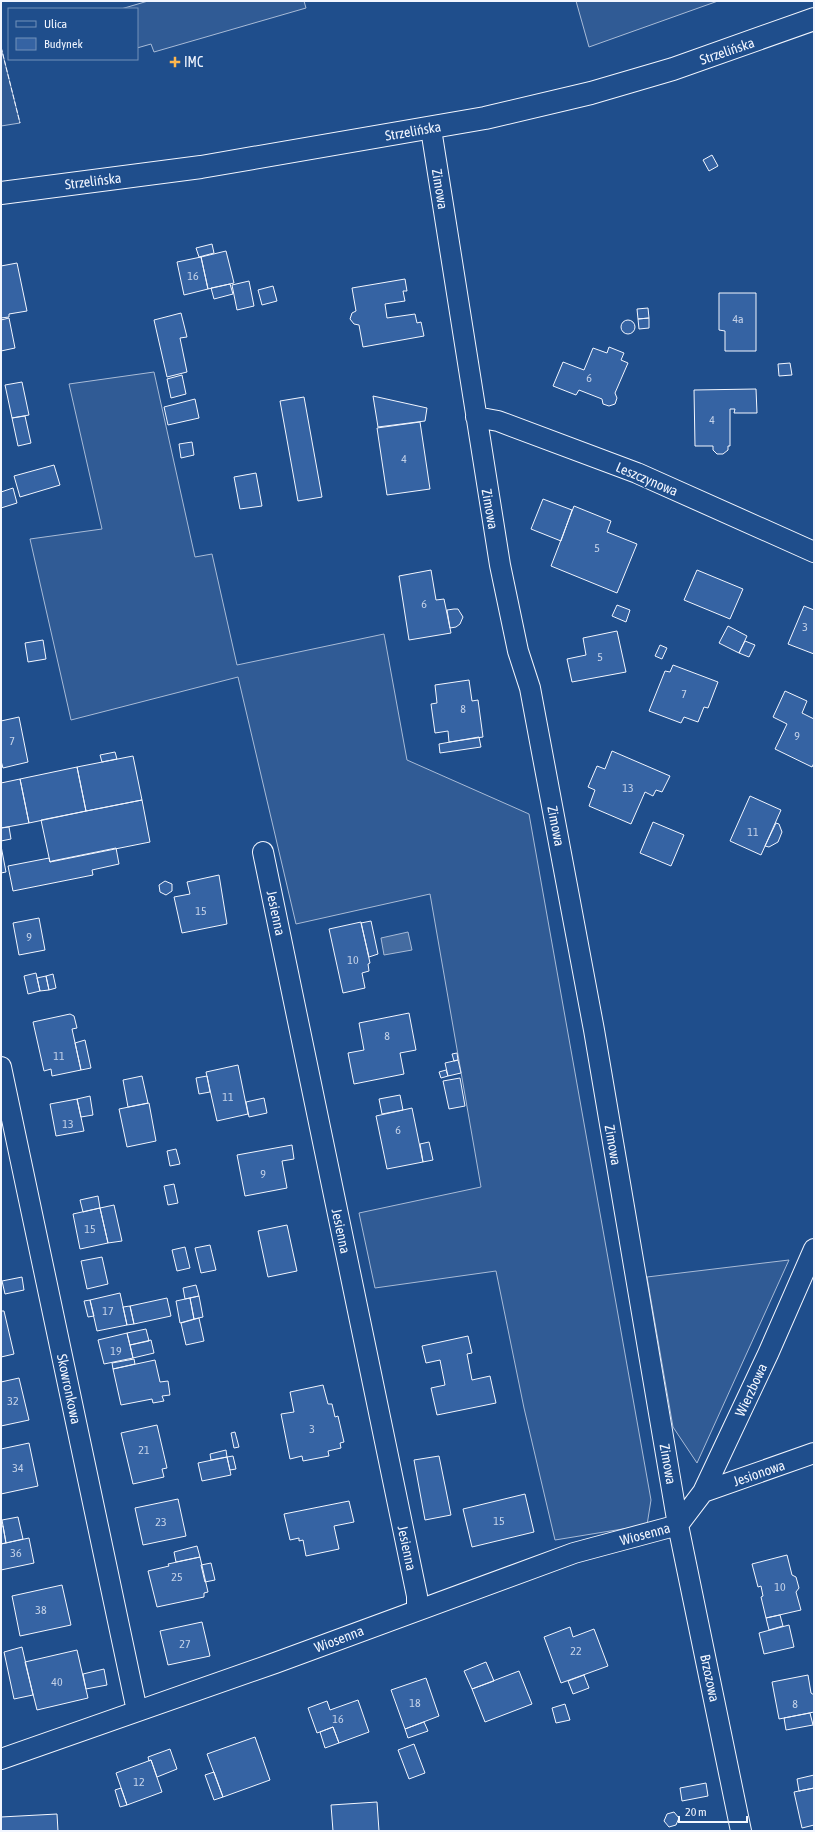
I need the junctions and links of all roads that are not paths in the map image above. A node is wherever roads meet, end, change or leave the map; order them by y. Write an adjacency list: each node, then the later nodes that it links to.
1 (814, 19): 2 (main road, Strzelińska)
2 (431, 129): 3 (main road, Strzelińska); 4 (street, Zimowa)
3 (1, 193)
4 (476, 417): 5 (street, Leszczynowa); 11 (street, Zimowa)
5 (814, 552)
6 (263, 852): 12 (street, Jesienna)
7 (1, 1067): 13 (street, Skowronkowa)
8 (814, 1249): 10 (street, Wierzbowa)
9 (814, 1453): 10 (street, Jesionowa)
10 (703, 1492): 11 (street, Wierzbowa)
11 (678, 1525): 12 (street, Wiosenna); 15 (street, Brzozowa)
12 (417, 1610): 13 (street, Wiosenna)
13 (137, 1711): 14 (street, Wiosenna)
14 (1, 1759)
15 (741, 1831)

